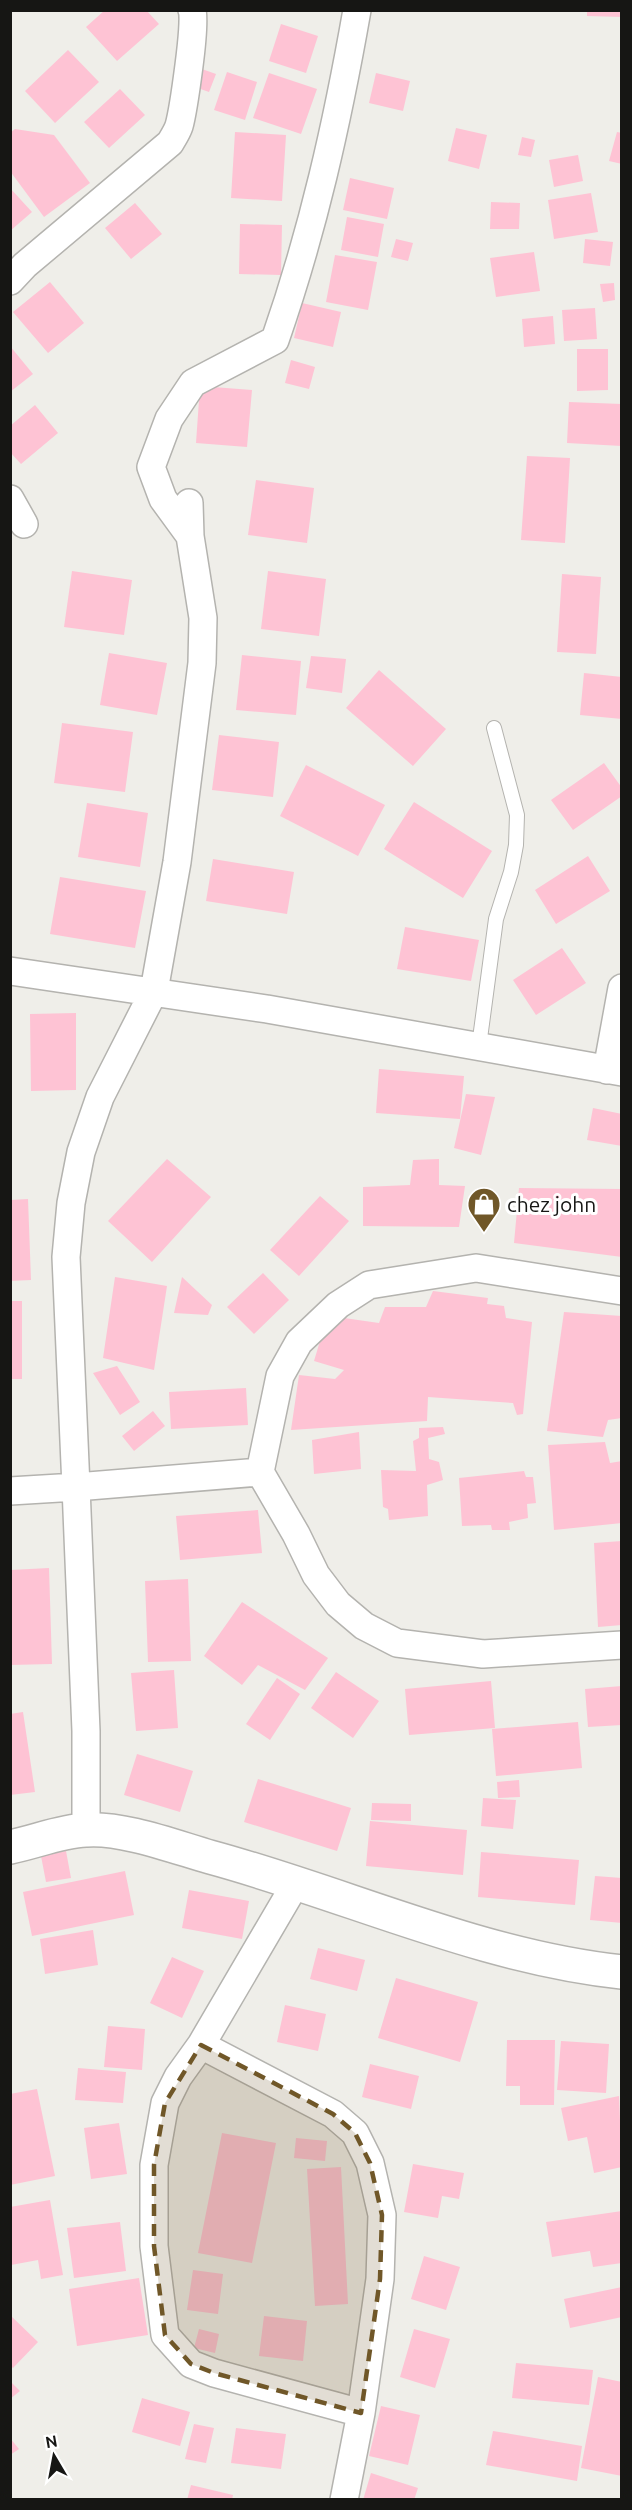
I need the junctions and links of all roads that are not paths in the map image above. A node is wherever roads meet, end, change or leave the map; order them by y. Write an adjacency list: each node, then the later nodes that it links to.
1 (192, 10): 3 (street)
2 (357, 10): 7 (street)
3 (10, 281)
4 (10, 499): 6 (street)
5 (189, 503): 7 (street)
6 (24, 524)
7 (190, 537): 11 (street)
8 (494, 728): 12 (lane)
9 (10, 971): 11 (street)
10 (621, 988): 13 (street)
11 (154, 991): 12 (street); 16 (street)
12 (479, 1046): 13 (street)
13 (614, 1071)
14 (621, 1291): 15 (street)
15 (260, 1472): 16 (street); 18 (street)
16 (76, 1487): 17 (street); 19 (street)
17 (10, 1491)
18 (621, 1645)
19 (86, 1830): 20 (street); 21 (street)
20 (10, 1847)
21 (296, 1882): 22 (street); 23 (street)
22 (621, 1972)
23 (201, 2045): 24 (street); 24 (street)
24 (361, 2412): 25 (street)
25 (344, 2499)

